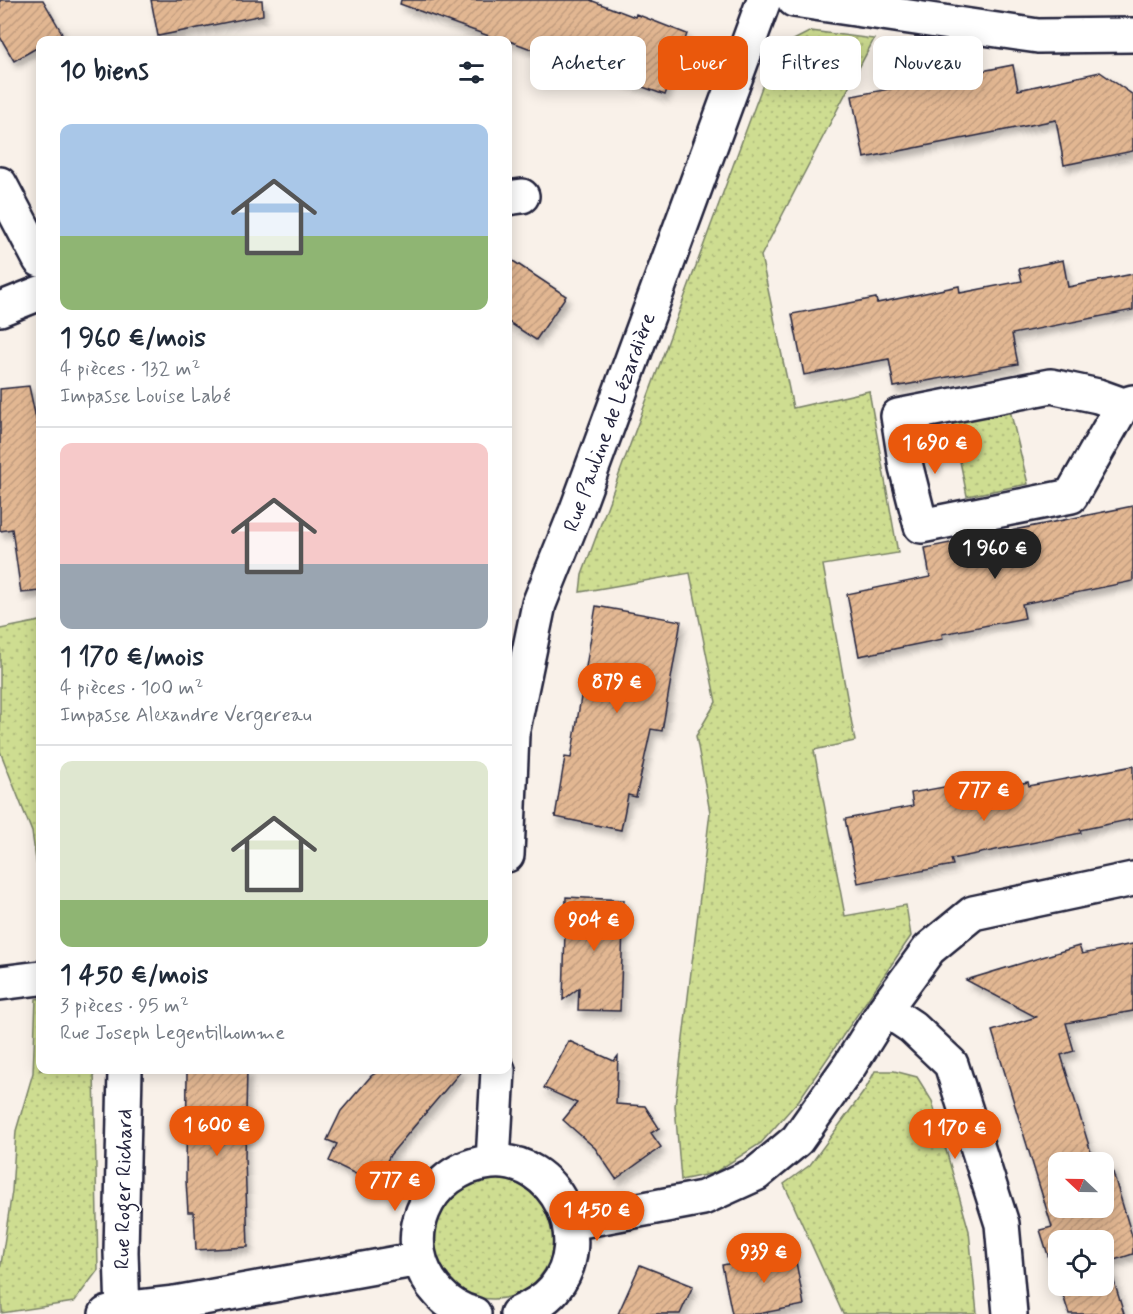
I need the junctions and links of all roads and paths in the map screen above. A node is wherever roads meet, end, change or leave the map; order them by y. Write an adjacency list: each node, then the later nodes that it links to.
1 (764, 0): 9 (street, Rue Pauline de Lézardière)
2 (794, 0): 3 (street)
3 (1133, 35)
4 (0, 184): 5 (street)
5 (36, 252)
6 (36, 295): 7 (street)
7 (0, 309)
8 (1128, 403): 8 (street)
9 (512, 734)
10 (1133, 879): 13 (street)
11 (36, 978): 12 (street)
12 (0, 983)
13 (885, 1010): 17 (street); 22 (street)
14 (125, 1074): 19 (street, Rue Roger Richard)
15 (498, 1074): 16 (street)
16 (493, 1162): 17 (street); 18 (street)
17 (570, 1223): 21 (street)
18 (419, 1259): 19 (street); 20 (street)
19 (117, 1312)
20 (474, 1314)
21 (517, 1314)
22 (1010, 1314)

